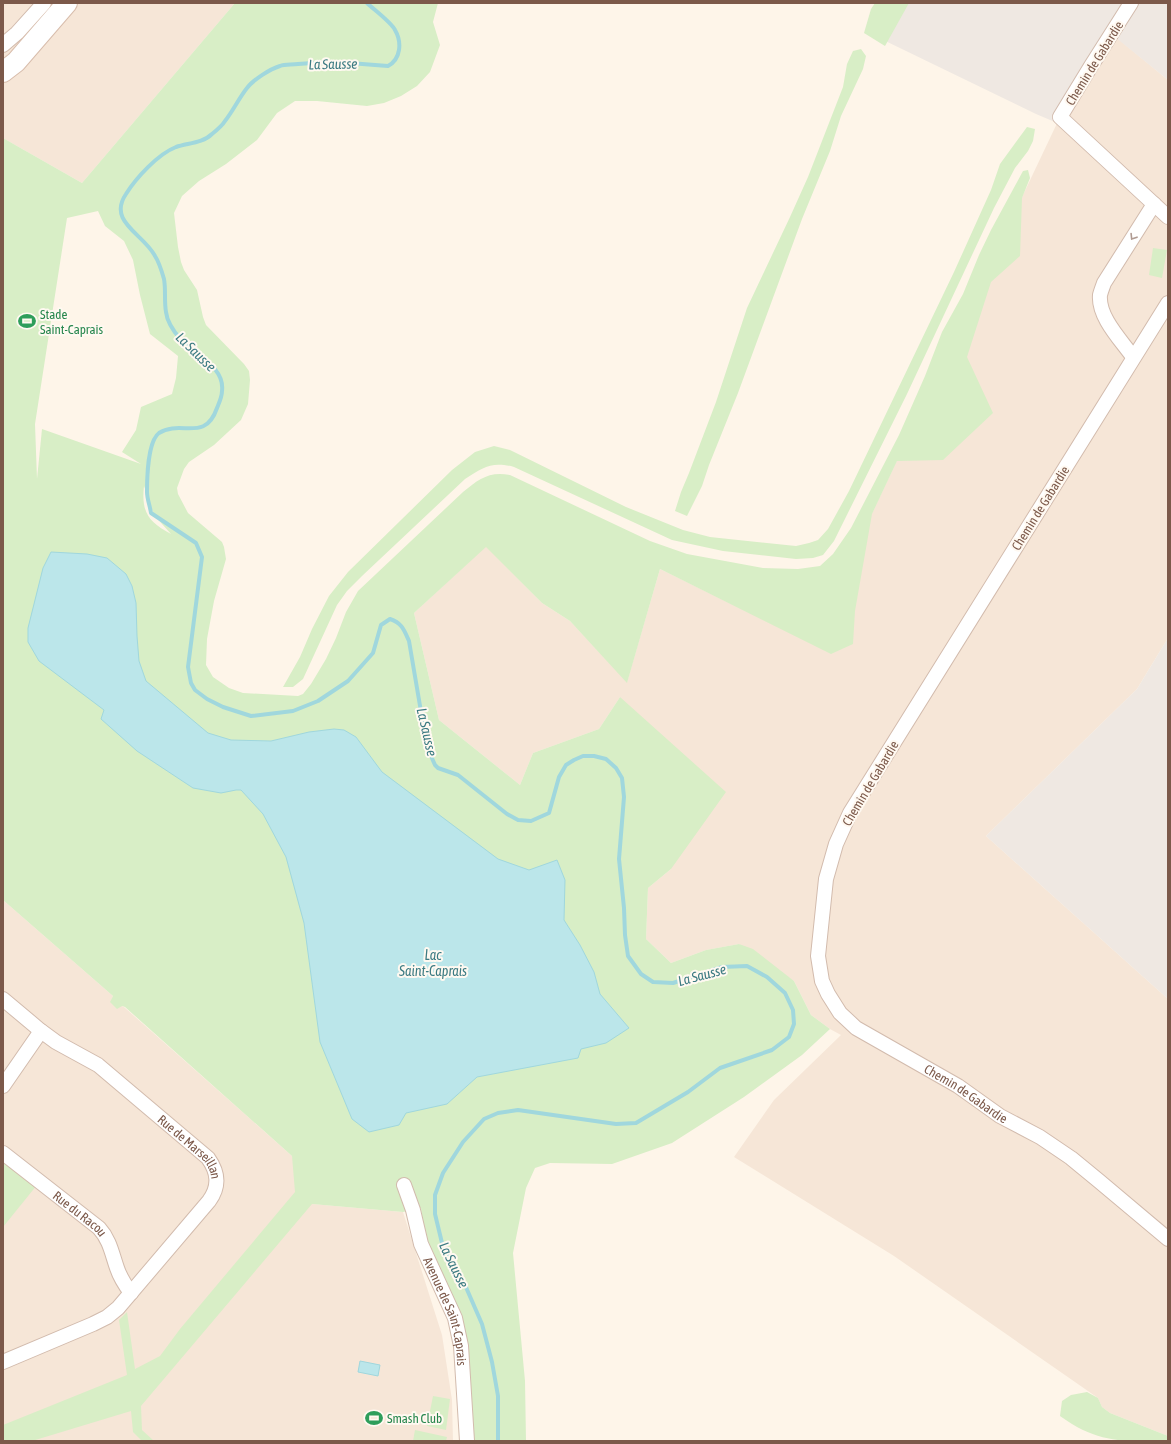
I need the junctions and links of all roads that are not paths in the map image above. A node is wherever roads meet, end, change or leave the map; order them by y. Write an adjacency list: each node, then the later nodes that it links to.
1 (44, 3): 4 (street)
2 (67, 3): 5 (street)
3 (1131, 3): 6 (street, Chemin de Gabardie)
4 (3, 46): 5 (street)
5 (14, 68)
6 (1154, 204): 7 (street, Chemin de Gabardie); 9 (street, one-way to 9)
7 (1168, 217)
8 (1168, 303): 9 (street, Chemin de Gabardie)
9 (1133, 357): 15 (street, Chemin de Gabardie)
10 (3, 999): 11 (street, Rue de Marseillan)
11 (41, 1031): 12 (street); 16 (street, Rue de Marseillan)
12 (3, 1086)
13 (3, 1153): 16 (street, Rue du Racou)
14 (404, 1185): 18 (street, Avenue de Saint-Caprais)
15 (1168, 1239)
16 (131, 1293): 17 (street, Rue de Marseillan)
17 (3, 1362)
18 (467, 1441)

